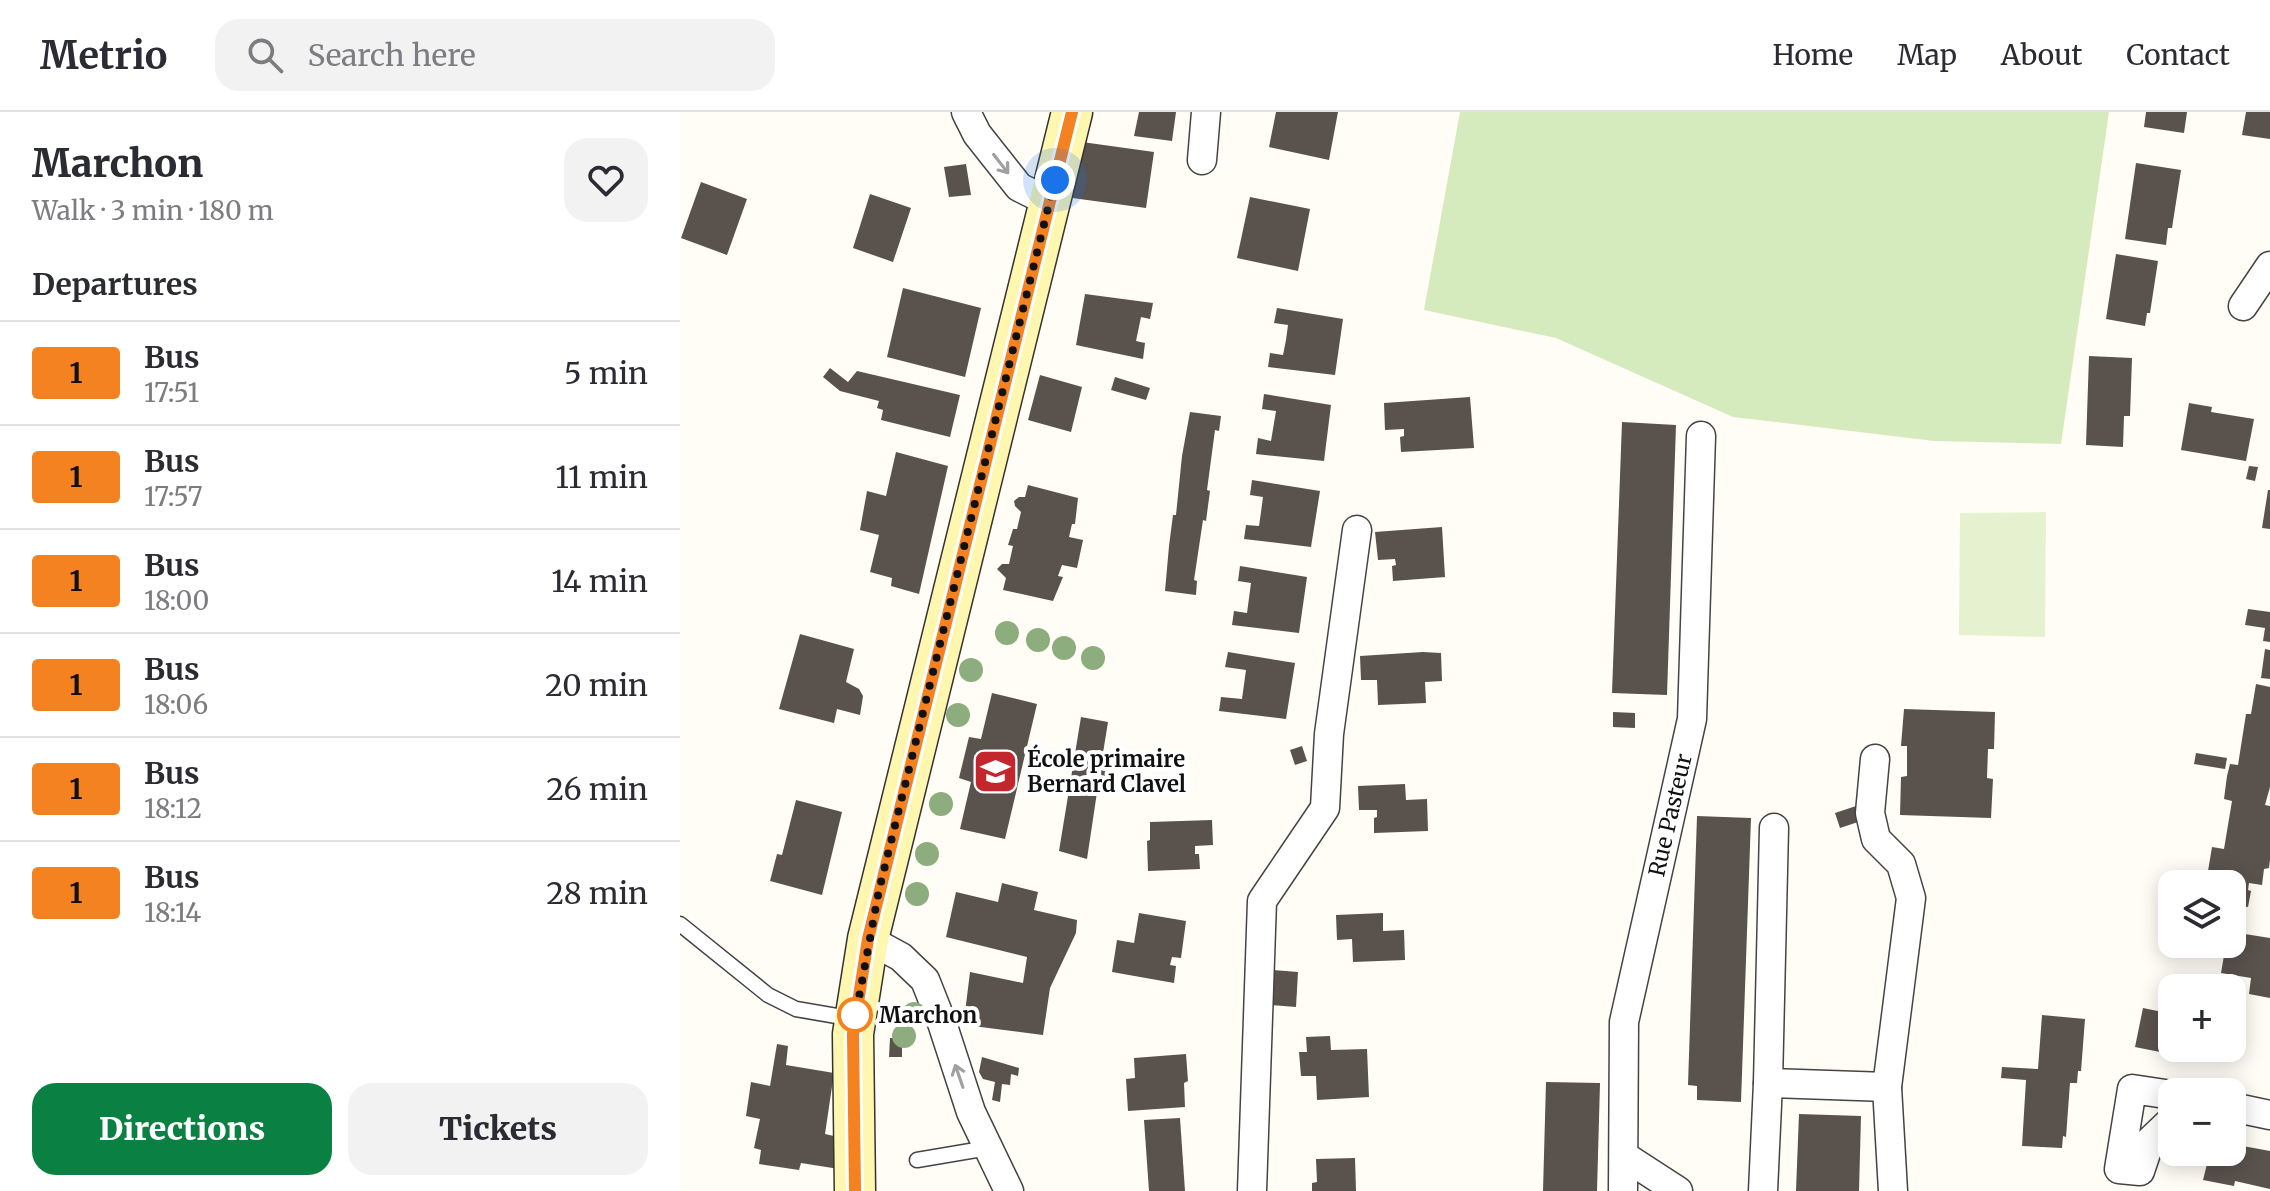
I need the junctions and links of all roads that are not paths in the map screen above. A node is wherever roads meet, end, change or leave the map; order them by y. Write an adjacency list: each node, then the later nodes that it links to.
1 (966, 112): 5 (street, one-way to 5)
2 (1072, 112): 5 (main road)
3 (1206, 112): 4 (street)
4 (1202, 160)
5 (1049, 202): 13 (main road)
6 (2270, 266): 7 (street)
7 (2243, 306)
8 (1701, 436): 22 (street, Rue Pasteur)
9 (1357, 530): 26 (street)
10 (1875, 759): 16 (street)
11 (1774, 828): 15 (street)
12 (680, 924): 14 (lane)
13 (868, 939): 14 (main road); 21 (street, one-way to 13)
14 (855, 1019): 24 (main road)
15 (1768, 1083): 16 (street); 29 (street)
16 (1887, 1087): 30 (street)
17 (2158, 1093): 20 (street)
18 (2246, 1110): 19 (street)
19 (2270, 1115)
20 (2158, 1133)
21 (988, 1148): 23 (lane); 25 (street)
22 (1624, 1156): 27 (street, Rue Pasteur); 28 (street)
23 (917, 1160)
24 (855, 1191)
25 (1009, 1191)
26 (1252, 1191)
27 (1623, 1191)
28 (1678, 1191)
29 (1763, 1191)
30 (1893, 1191)

